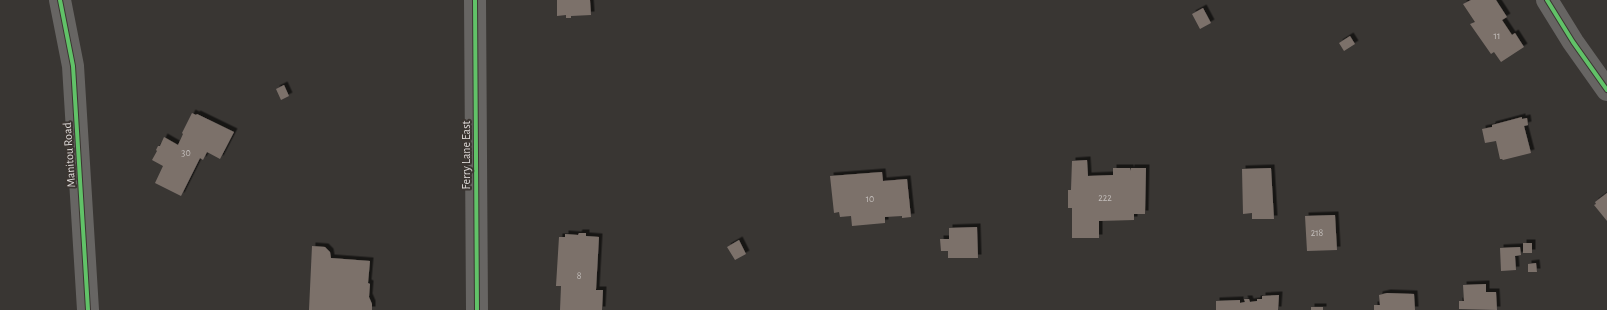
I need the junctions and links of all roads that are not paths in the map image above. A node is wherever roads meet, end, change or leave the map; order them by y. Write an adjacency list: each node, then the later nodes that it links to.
1 (60, 0): 5 (street, Manitou Road)
2 (475, 0): 6 (street, Ferry Lane East)
3 (1547, 0): 4 (street)
4 (1607, 90)
5 (88, 310)
6 (477, 310)

